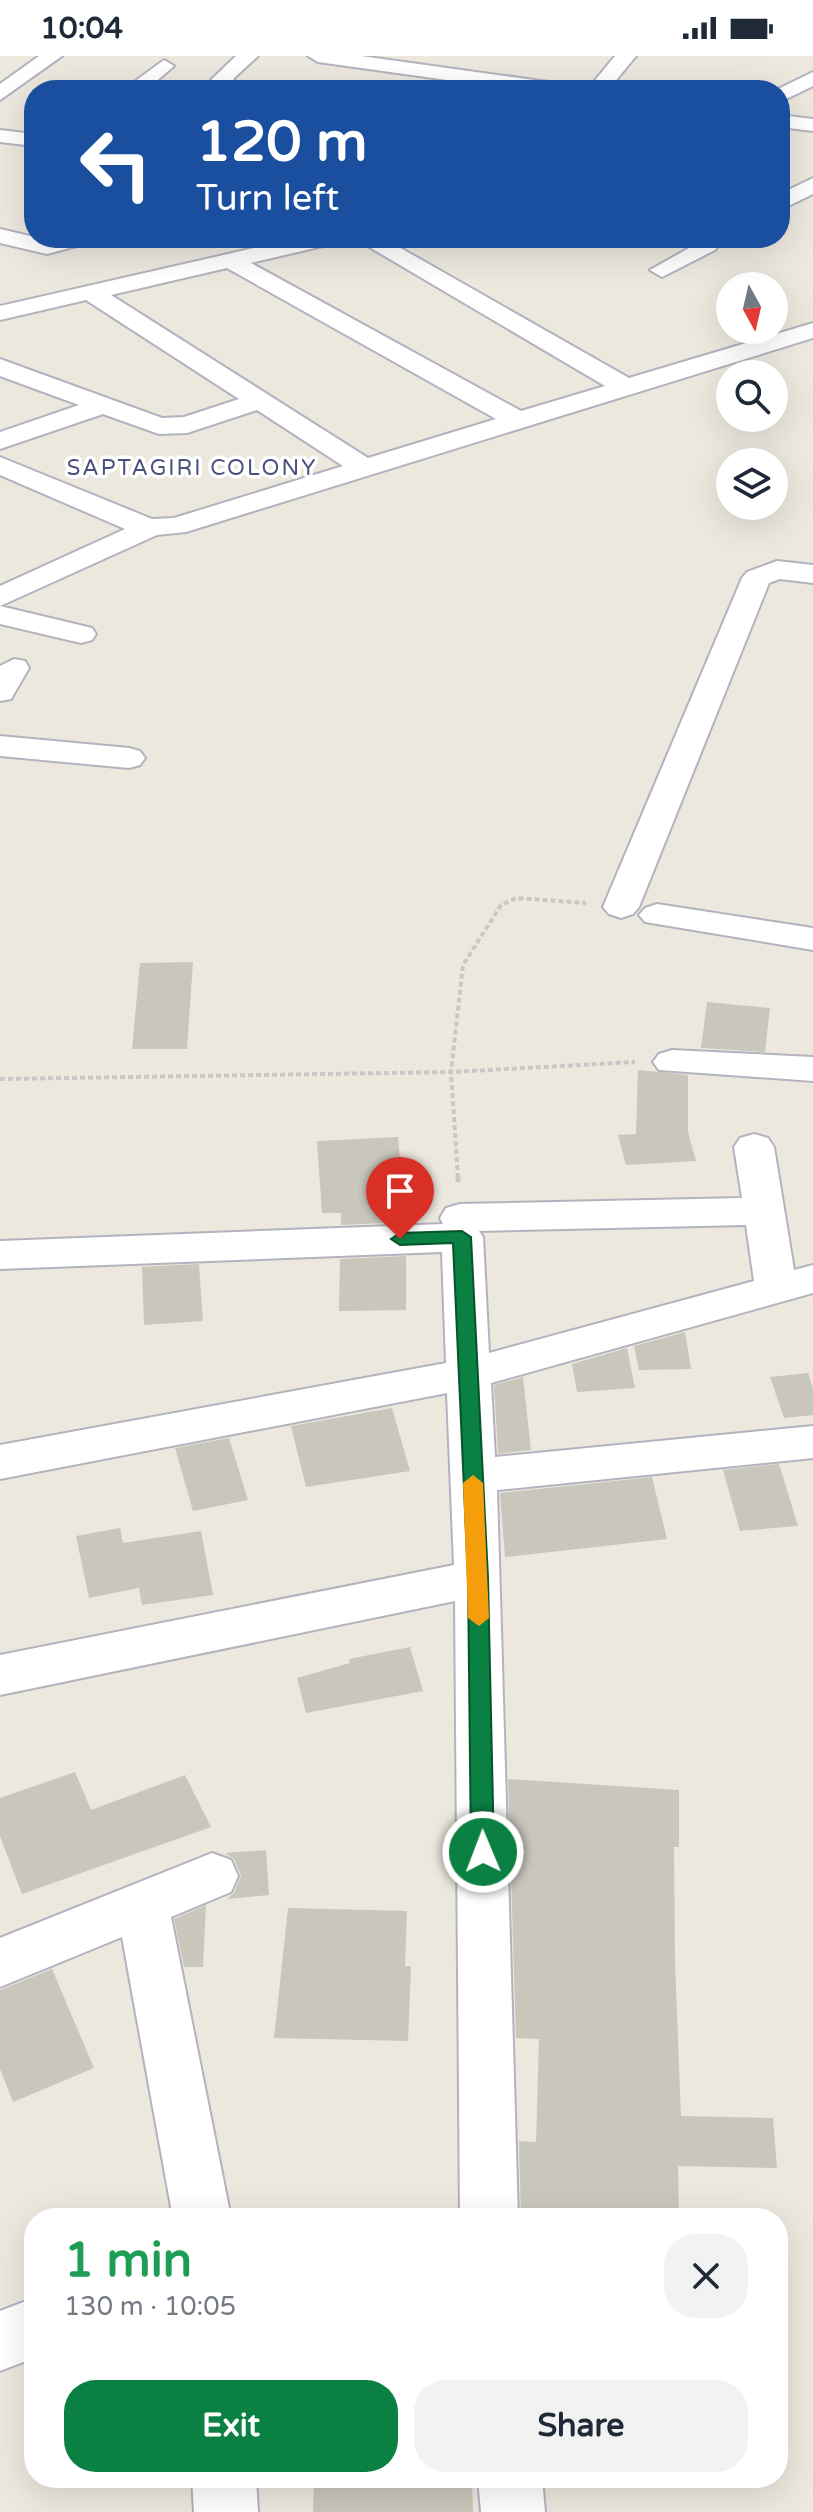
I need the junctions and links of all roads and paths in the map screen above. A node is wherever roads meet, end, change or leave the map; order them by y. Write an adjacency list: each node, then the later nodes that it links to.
1 (52, 56): 12 (street)
2 (248, 56): 8 (street)
3 (318, 56): 9 (street)
4 (626, 56): 10 (street)
5 (164, 66): 7 (street)
6 (813, 78): 11 (street)
7 (146, 80)
8 (221, 80)
9 (491, 80)
10 (606, 80)
11 (790, 91)
12 (0, 94)
13 (790, 122): 14 (street)
14 (813, 125)
15 (0, 136): 16 (street)
16 (24, 139)
17 (813, 185): 18 (street)
18 (790, 198)
19 (0, 236): 20 (street)
20 (24, 242)
21 (274, 248): 24 (street)
22 (383, 248): 30 (street)
23 (701, 248): 25 (street)
24 (229, 260): 26 (street); 33 (street)
25 (662, 270)
26 (91, 293): 27 (street); 31 (street)
27 (0, 313)
28 (813, 330): 30 (street)
29 (0, 367): 32 (street)
30 (624, 386): 33 (street)
31 (259, 401): 32 (street); 36 (street)
32 (101, 406): 34 (street)
33 (519, 421): 36 (street)
34 (0, 441)
35 (0, 465): 37 (street)
36 (365, 468): 37 (street)
37 (152, 527): 39 (street)
38 (813, 574): 44 (street)
39 (0, 597)
40 (0, 615): 41 (street)
41 (81, 634)
42 (0, 746): 43 (street)
43 (129, 758)
44 (621, 907): 49 (path)
45 (657, 915): 46 (street)
46 (813, 939)
47 (672, 1062): 48 (street); 49 (path)
48 (813, 1069)
49 (451, 1072): 50 (path); 53 (path)
50 (0, 1079)
51 (754, 1147): 52 (street)
52 (764, 1211): 53 (street); 55 (street)
53 (460, 1218)
54 (0, 1255): 56 (street)
55 (794, 1284): 56 (street)
56 (468, 1374): 58 (street); 59 (street)
57 (813, 1442): 59 (street)
58 (0, 1462)
59 (473, 1476): 60 (street)
60 (478, 1578): 61 (street); 66 (street)
61 (0, 1675)
62 (212, 1876): 63 (street)
63 (143, 1908): 64 (street); 65 (street)
64 (0, 1963)
65 (200, 2208)
66 (489, 2208)
67 (24, 2332): 68 (street)
68 (0, 2341)
69 (225, 2488): 71 (street)
70 (511, 2488): 72 (street)
71 (226, 2512)
72 (513, 2512)

